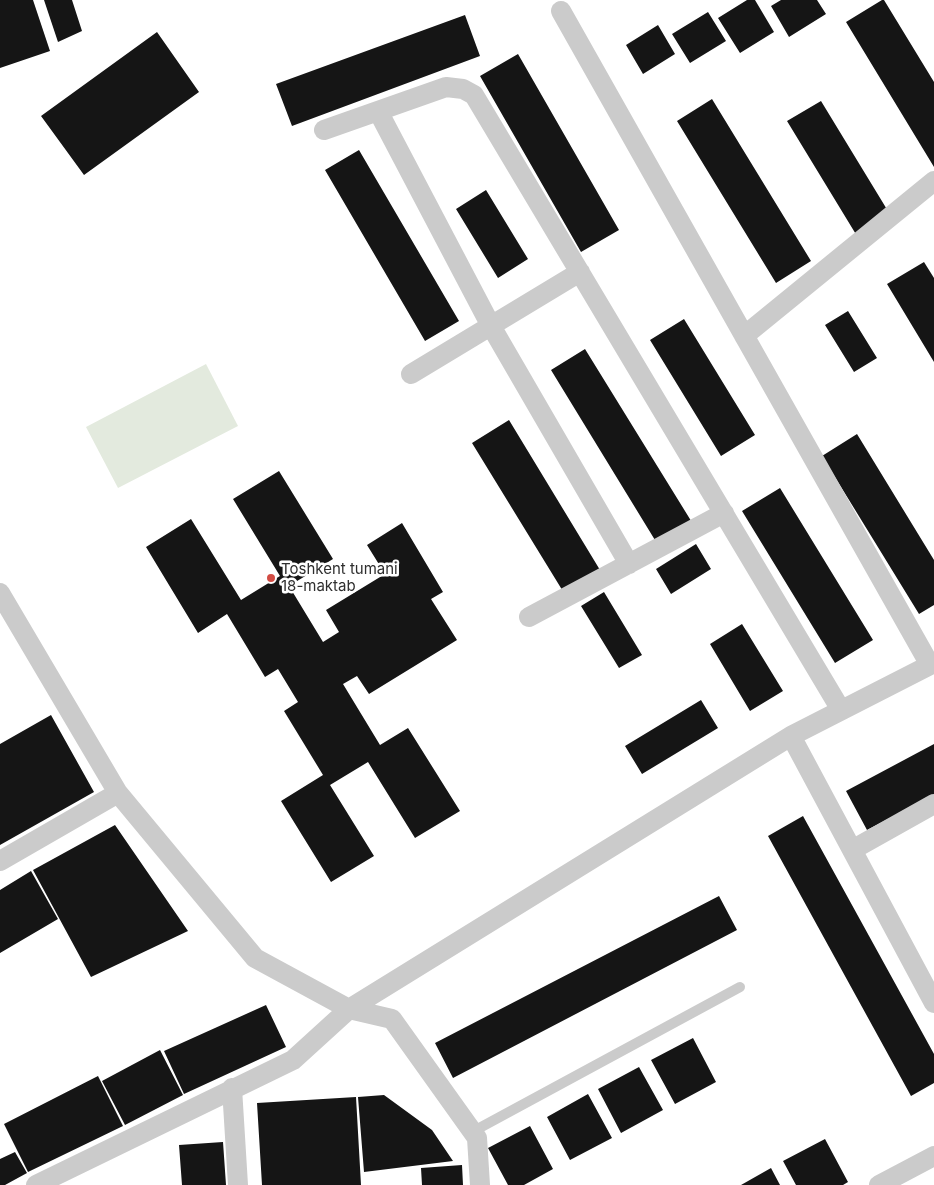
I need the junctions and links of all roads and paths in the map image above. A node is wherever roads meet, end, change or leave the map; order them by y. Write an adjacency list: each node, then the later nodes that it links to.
1 (561, 11): 7 (street)
2 (378, 111): 3 (street); 5 (street); 6 (street)
3 (324, 130)
4 (934, 181): 7 (street)
5 (580, 272): 6 (street); 9 (street)
6 (491, 326): 8 (street); 10 (street)
7 (744, 336): 13 (street)
8 (411, 374)
9 (724, 513): 10 (street); 14 (street)
10 (629, 564): 12 (street)
11 (0, 593): 16 (street)
12 (529, 617)
13 (932, 664): 14 (street)
14 (841, 710): 15 (street)
15 (790, 736): 18 (street); 22 (street)
16 (118, 794): 19 (street); 22 (street)
17 (934, 804): 18 (street)
18 (852, 850): 21 (street)
19 (0, 861)
20 (740, 987): 24 (lane)
21 (934, 1003)
22 (349, 1009): 23 (street); 24 (street)
23 (232, 1088): 26 (street); 27 (street)
24 (472, 1132): 28 (street)
25 (934, 1156): 29 (street)
26 (36, 1185)
27 (238, 1185)
28 (480, 1185)
29 (879, 1185)

